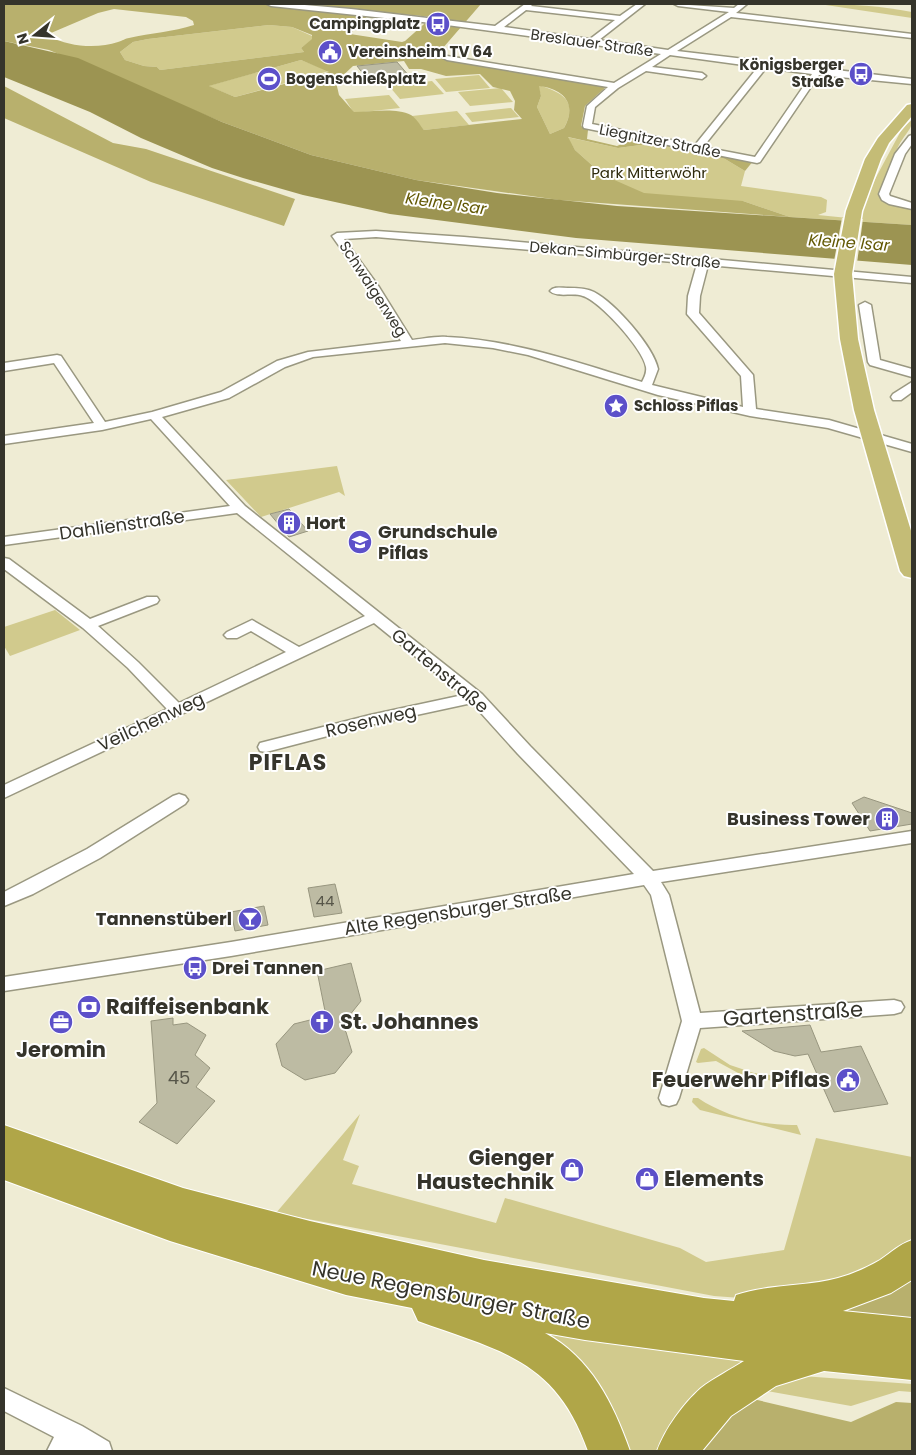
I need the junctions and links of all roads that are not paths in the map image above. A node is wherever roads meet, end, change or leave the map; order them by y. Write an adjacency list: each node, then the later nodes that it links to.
1 (271, 4): 8 (street, Breslauer Straße)
2 (641, 4): 7 (street)
3 (678, 4): 6 (street)
4 (743, 4): 6 (street, Liegnitzer Straße)
5 (527, 6): 7 (street); 8 (street)
6 (732, 12): 9 (street); 11 (street, Liegnitzer Straße)
7 (623, 19): 10 (street)
8 (497, 29): 10 (street, Breslauer Straße)
9 (912, 36)
10 (592, 42): 11 (street, Breslauer Straße)
11 (668, 54): 13 (street, Breslauer Straße); 14 (street, Liegnitzer Straße)
12 (447, 58): 18 (street)
13 (763, 66): 15 (street, Breslauer Straße); 21 (street)
14 (644, 68): 16 (street); 18 (street, Liegnitzer Straße)
15 (817, 72): 17 (street, Breslauer Straße); 21 (street, Liegnitzer Straße)
16 (702, 76)
17 (912, 82)
18 (615, 86): 21 (street, Liegnitzer Straße)
19 (912, 108): 25 (main road)
20 (912, 138): 22 (street)
21 (697, 149)
22 (912, 206)
23 (337, 236): 24 (street, Dekan-Simbürger-Straße); 29 (street, Schwaigerweg)
24 (703, 262): 25 (street, Dekan-Simbürger-Straße); 35 (street)
25 (843, 272): 26 (street, Dekan-Simbürger-Straße); 38 (main road)
26 (912, 280)
27 (555, 290): 33 (street)
28 (865, 304): 31 (street)
29 (408, 343): 33 (street); 36 (street)
30 (4, 367): 37 (street)
31 (912, 373)
32 (912, 386): 34 (street)
33 (645, 387): 35 (street)
34 (897, 397)
35 (750, 412): 38 (street)
36 (154, 415): 37 (street); 41 (street, Gartenstraße)
37 (102, 426): 39 (street)
38 (872, 436): 40 (street); 44 (main road)
39 (4, 440)
40 (912, 448)
41 (240, 509): 42 (street, Dahlienstraße); 46 (street, Gartenstraße)
42 (4, 541)
43 (4, 562): 47 (street)
44 (912, 571)
45 (152, 600): 47 (street)
46 (376, 616): 49 (street, Veilchenweg); 50 (street, Gartenstraße)
47 (88, 625): 51 (street)
48 (232, 635): 49 (street)
49 (298, 653): 51 (street, Veilchenweg)
50 (476, 697): 52 (street, Rosenweg); 56 (street, Gartenstraße)
51 (177, 710): 53 (street, Veilchenweg)
52 (266, 747)
53 (4, 792)
54 (179, 800): 57 (street)
55 (912, 837): 56 (street, Alte Regensburger Straße)
56 (650, 879): 58 (street, Alte Regensburger Straße); 60 (street, Gartenstraße)
57 (4, 900)
58 (4, 984)
59 (894, 1007): 60 (street, Gartenstraße)
60 (692, 1021): 61 (street)
61 (669, 1098)
62 (4, 1140): 66 (highway, Neue Regensburger Straße)
63 (4, 1165): 65 (highway, Neue Regensburger Straße)
64 (912, 1257): 66 (highway)
65 (346, 1278): 68 (highway, Neue Regensburger Straße); 73 (highway)
66 (704, 1316): 67 (highway, Neue Regensburger Straße)
67 (912, 1336)
68 (826, 1353): 69 (highway, Neue Regensburger Straße); 74 (highway)
69 (912, 1361)
70 (4, 1399): 71 (street)
71 (66, 1443): 72 (street)
72 (100, 1451)
73 (609, 1451)
74 (678, 1451)

